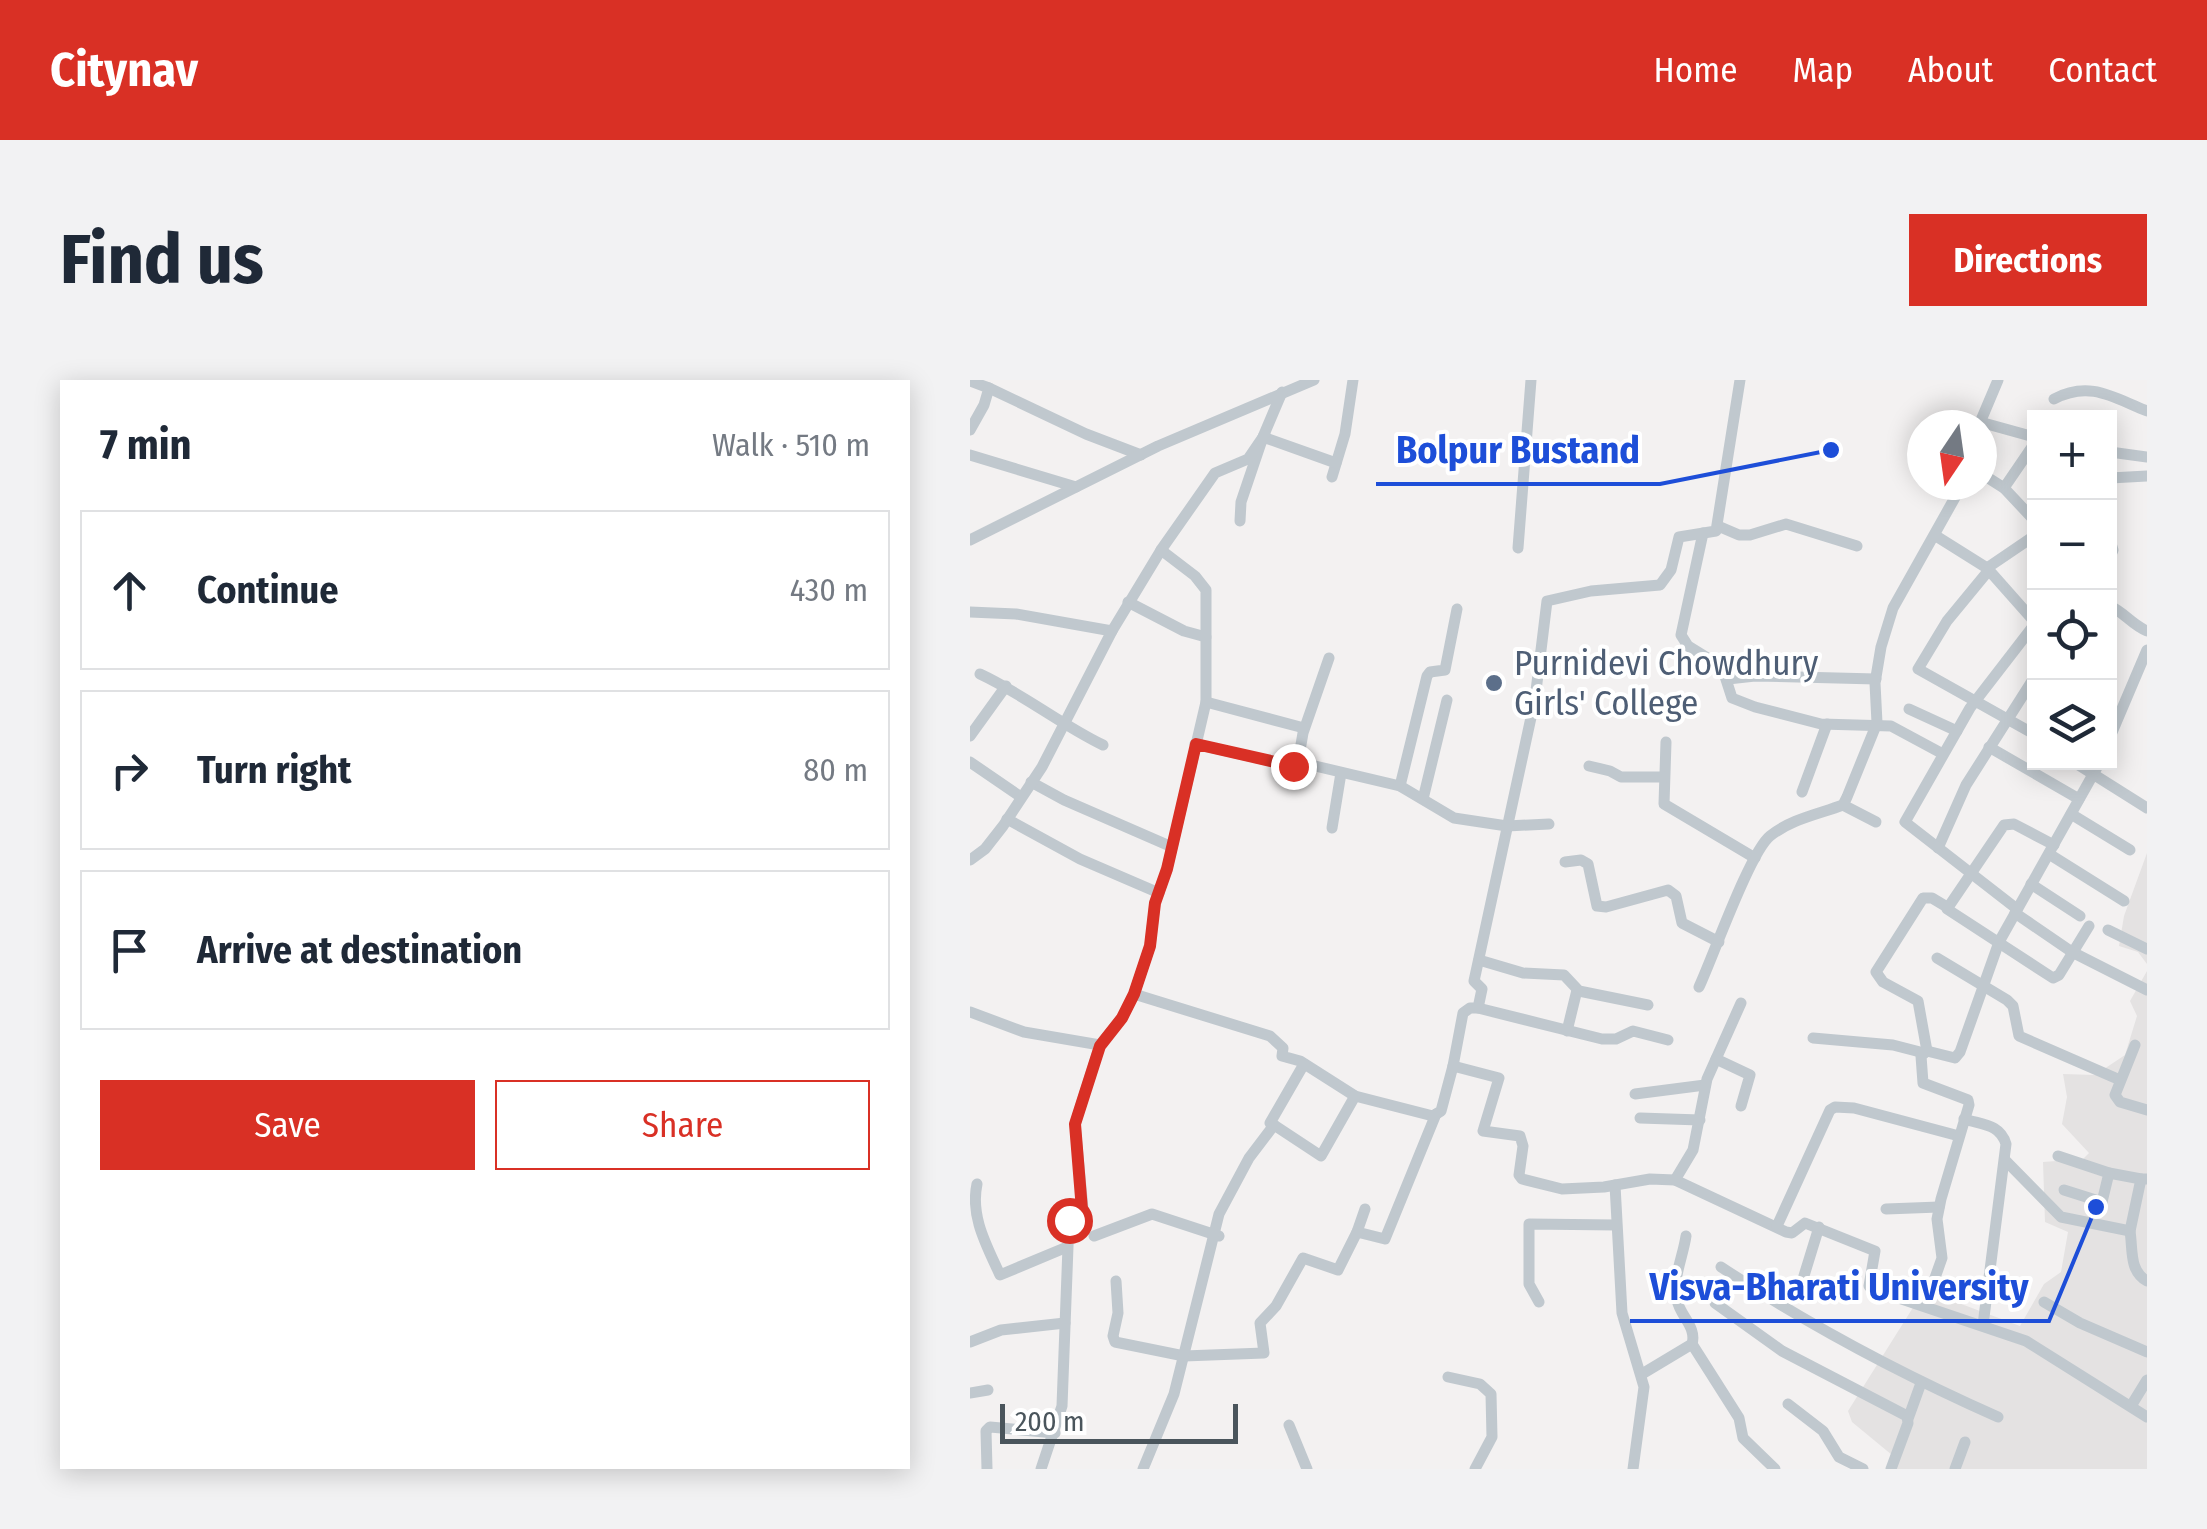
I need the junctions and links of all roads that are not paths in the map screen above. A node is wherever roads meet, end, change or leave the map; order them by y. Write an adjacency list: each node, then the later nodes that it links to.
1 (1314, 380): 8 (street)
2 (1353, 380): 21 (street)
3 (1531, 380): 37 (street)
4 (1740, 380): 31 (street)
5 (1998, 380): 10 (street)
6 (970, 381): 7 (street)
7 (991, 385): 13 (street); 19 (street)
8 (1289, 387): 14 (street); 19 (street)
9 (2054, 399): 11 (street)
10 (1986, 410)
11 (2147, 412)
12 (1997, 429): 15 (street)
13 (970, 430)
14 (1262, 437): 21 (street); 30 (street); 38 (street)
15 (2027, 438)
16 (2027, 451): 27 (street)
17 (2117, 453): 20 (street)
18 (970, 455): 26 (street)
19 (1141, 455): 26 (street)
20 (2147, 457)
21 (1336, 463): 23 (street)
22 (2147, 476): 24 (street)
23 (1332, 477)
24 (2117, 478)
25 (1997, 484): 27 (street)
26 (1076, 487): 34 (street)
27 (2004, 488): 29 (street)
28 (1954, 500): 33 (street)
29 (2027, 513)
30 (1240, 521)
31 (1718, 526): 32 (street); 36 (street)
32 (1703, 534): 39 (street); 41 (street)
33 (1936, 536): 40 (street); 55 (street)
34 (970, 540)
35 (2027, 541): 40 (street)
36 (1857, 546)
37 (1518, 548)
38 (1161, 550): 42 (street); 50 (street)
39 (1699, 552): 41 (street); 54 (street)
40 (1988, 569): 46 (street); 59 (street)
41 (1671, 570): 96 (street)
42 (1128, 602): 47 (street); 50 (street)
43 (1458, 609): 85 (street)
44 (2117, 610): 48 (street)
45 (970, 612): 47 (street)
46 (2027, 615)
47 (1112, 631): 66 (street)
48 (2147, 631)
49 (2027, 632): 59 (street)
50 (1206, 638): 60 (street)
51 (2147, 650): 63 (street)
52 (1328, 658): 67 (street)
53 (980, 674): 56 (street)
54 (1728, 679): 55 (street); 64 (street)
55 (1876, 679): 65 (street)
56 (1006, 686): 66 (street); 70 (street)
57 (2027, 691): 62 (street)
58 (1447, 700): 88 (street)
59 (1977, 700): 62 (street); 69 (street)
60 (1206, 702): 67 (street); 72 (street)
61 (1910, 709): 69 (street)
62 (2008, 718): 68 (street); 74 (street)
63 (2117, 721)
64 (1826, 724): 65 (street); 86 (street)
65 (1877, 724): 75 (street); 90 (street)
66 (1064, 727): 73 (street); 84 (street)
67 (1304, 728): 77 (street)
68 (2027, 730)
69 (1957, 731): 75 (street)
70 (970, 736)
71 (1666, 742): 83 (street)
72 (1196, 744): 77 (street); 98 (street)
73 (1103, 745)
74 (1989, 747): 89 (street); 99 (street)
75 (1943, 754): 99 (street)
76 (970, 762): 87 (street)
77 (1298, 762): 81 (street)
78 (1588, 766): 83 (street)
79 (2084, 770): 82 (street)
80 (2095, 770): 82 (street)
81 (1341, 773): 85 (street); 97 (street)
82 (2092, 776): 89 (street); 91 (street)
83 (1664, 777): 102 (street)
84 (1032, 782): 87 (street); 98 (street)
85 (1400, 786): 88 (street)
86 (1802, 792)
87 (1022, 797): 93 (street)
88 (1423, 799): 96 (street)
89 (2079, 800): 92 (street)
90 (1843, 805): 94 (street); 102 (street)
91 (2147, 808)
92 (2071, 814): 100 (street); 101 (street)
93 (1007, 819): 103 (street); 107 (street)
94 (1876, 822)
95 (1549, 824): 96 (street)
96 (1507, 826): 117 (street)
97 (1332, 828)
98 (1172, 847): 107 (street)
99 (1938, 848): 105 (street)
100 (2052, 850): 105 (street); 106 (street); 108 (street)
101 (2130, 850)
102 (1755, 858): 112 (street)
103 (970, 860)
104 (1566, 862): 112 (street)
105 (1971, 874): 109 (street); 110 (street)
106 (2031, 884): 110 (street); 115 (street)
107 (1158, 893): 122 (street)
108 (2124, 901)
109 (1947, 906): 113 (street); 132 (street)
110 (2016, 911): 113 (street); 115 (street)
111 (2108, 930): 114 (street)
112 (1719, 942): 119 (street)
113 (1999, 942): 115 (street); 118 (street)
114 (2147, 949)
115 (2072, 952): 121 (street)
116 (1938, 958): 118 (street)
117 (1478, 960): 120 (street); 125 (street)
118 (1984, 981): 132 (street); 136 (street)
119 (1699, 986)
120 (1577, 990): 124 (street); 127 (street)
121 (2147, 990)
122 (1134, 994): 131 (street); 134 (street)
123 (1741, 1003): 133 (street)
124 (1648, 1005)
125 (1478, 1008): 127 (street); 135 (street)
126 (970, 1012): 131 (street)
127 (1568, 1030): 129 (street)
128 (1813, 1038): 132 (street)
129 (1668, 1040)
130 (2135, 1045): 136 (street)
131 (1100, 1046): 167 (street)
132 (1925, 1052): 144 (street)
133 (1716, 1059): 137 (street); 140 (street)
134 (1304, 1064): 139 (street); 146 (street)
135 (1453, 1066): 142 (street); 154 (street)
136 (2120, 1080): 141 (street)
137 (1706, 1085): 138 (street); 145 (street)
138 (1636, 1094)
139 (1355, 1096): 142 (street); 146 (street)
140 (1741, 1106)
141 (2147, 1110)
142 (1436, 1114): 163 (street)
143 (1640, 1118): 145 (street)
144 (1964, 1119): 147 (street); 149 (street)
145 (1700, 1120): 152 (street)
146 (1274, 1125): 164 (street)
147 (1958, 1136): 156 (street); 160 (street)
148 (2058, 1156): 150 (street)
149 (2005, 1160): 162 (street); 179 (street)
150 (2109, 1173): 151 (street); 155 (street)
151 (2144, 1179): 162 (street)
152 (1674, 1180): 154 (street); 160 (street)
153 (977, 1184): 167 (street)
154 (1615, 1184): 159 (street)
155 (2064, 1190)
156 (1939, 1207): 158 (street); 177 (street)
157 (1365, 1209): 163 (street)
158 (1886, 1209)
159 (1616, 1224): 174 (street); 184 (street)
160 (1777, 1226): 161 (street)
161 (1819, 1227): 173 (street); 177 (street)
162 (2130, 1231): 168 (street)
163 (1358, 1232): 183 (street)
164 (1217, 1235): 165 (street); 183 (street)
165 (1094, 1236)
166 (1686, 1236): 181 (street)
167 (1067, 1247): 178 (street)
168 (2132, 1247): 169 (street); 172 (street)
169 (2147, 1249)
170 (1722, 1267): 187 (street)
171 (1116, 1281): 183 (street)
172 (2147, 1281)
173 (1799, 1292)
174 (1539, 1302)
175 (1715, 1302): 194 (street)
176 (2044, 1302): 182 (street)
177 (1925, 1306): 179 (street)
178 (1066, 1324): 180 (street); 196 (street)
179 (1983, 1324): 191 (street)
180 (970, 1342)
181 (1692, 1344): 184 (street); 204 (street)
182 (2147, 1352)
183 (1184, 1356): 200 (street)
184 (1642, 1374): 203 (street)
185 (1448, 1377): 202 (street)
186 (2147, 1380): 191 (street)
187 (1921, 1383): 192 (street); 194 (street)
188 (988, 1390): 189 (street)
189 (970, 1394)
190 (1788, 1404): 205 (street)
191 (2131, 1406): 193 (street)
192 (1998, 1417)
193 (2147, 1417)
194 (1908, 1418): 206 (street)
195 (1290, 1425): 201 (street)
196 (1055, 1433): 198 (street); 199 (street)
197 (1965, 1442): 207 (street)
198 (987, 1469)
199 (1041, 1469)
200 (1144, 1469)
201 (1306, 1469)
202 (1474, 1469)
203 (1632, 1469)
204 (1775, 1469)
205 (1863, 1469)
206 (1892, 1469)
207 (1955, 1469)

